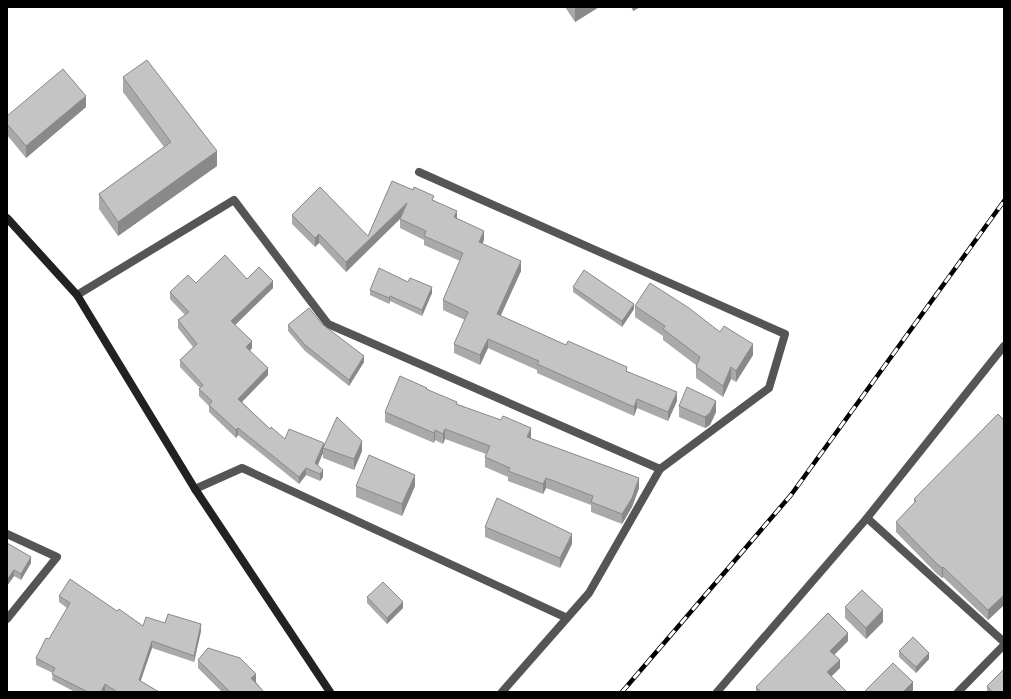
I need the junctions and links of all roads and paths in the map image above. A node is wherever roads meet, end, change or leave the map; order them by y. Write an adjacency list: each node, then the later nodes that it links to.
1 (419, 172): 5 (street)
2 (7, 218): 3 (street)
3 (77, 295): 5 (street); 6 (street)
4 (1004, 346): 7 (street)
5 (660, 469): 10 (street)
6 (195, 489): 10 (street); 12 (street)
7 (867, 518): 11 (street); 14 (street)
8 (7, 534): 9 (street)
9 (7, 618)
10 (567, 618): 13 (street)
11 (1004, 644): 15 (street)
12 (330, 692)
13 (502, 692)
14 (717, 692)
15 (958, 692)

